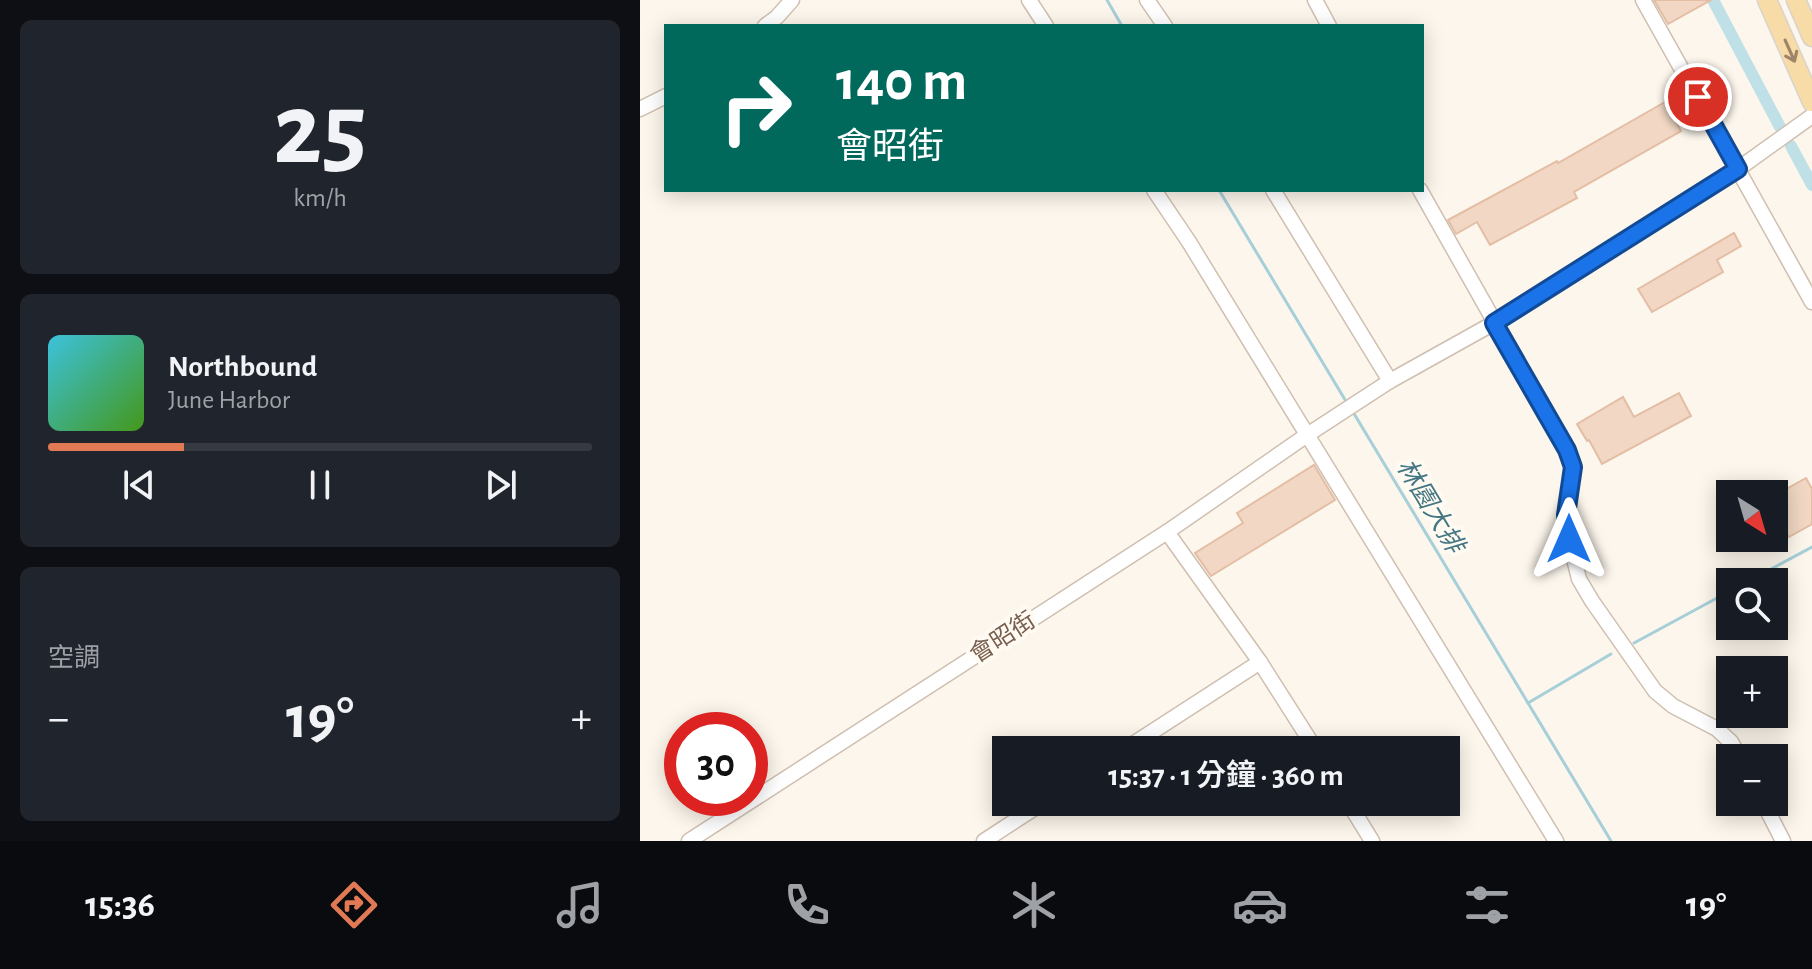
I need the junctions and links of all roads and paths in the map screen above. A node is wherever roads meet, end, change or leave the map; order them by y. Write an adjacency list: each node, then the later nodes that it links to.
1 (792, 0): 8 (street)
2 (1029, 0): 9 (street)
3 (1147, 0): 10 (street)
4 (1315, 0): 11 (street)
5 (1643, 0): 17 (street)
6 (1767, 0): 14 (main road, one-way to 14)
7 (1796, 0): 12 (main road)
8 (768, 24)
9 (1045, 24)
10 (1164, 24)
11 (1328, 24)
12 (1812, 37)
13 (664, 97): 15 (street)
14 (1812, 102)
15 (640, 109)
16 (1812, 116): 17 (street)
17 (1738, 169): 21 (street); 22 (street)
18 (1155, 192): 24 (street)
19 (1274, 192): 23 (street)
20 (1421, 192): 22 (street)
21 (1812, 302)
22 (1494, 323): 23 (street); 29 (street)
23 (1386, 384): 24 (street, 會昭街)
24 (1311, 433): 25 (street, 會昭街); 36 (street)
25 (1167, 532): 26 (street); 33 (street, 會昭街)
26 (1260, 662): 27 (street); 28 (street)
27 (1146, 736)
28 (1307, 736)
29 (1732, 744)
30 (1022, 816): 34 (street)
31 (1357, 816): 35 (street)
32 (1770, 816): 37 (street)
33 (689, 841)
34 (984, 841)
35 (1372, 841)
36 (1556, 841)
37 (1783, 841)

